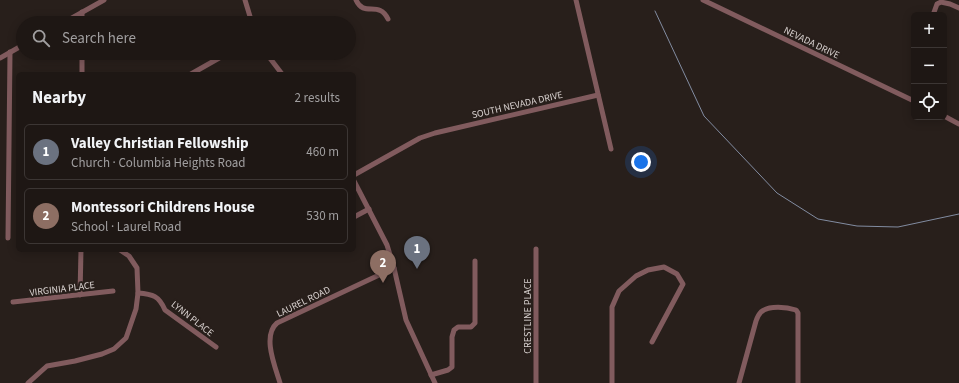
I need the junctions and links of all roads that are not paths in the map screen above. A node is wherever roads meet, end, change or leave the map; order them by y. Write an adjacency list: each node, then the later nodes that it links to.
1 (104, 0): 8 (street)
2 (245, 0): 12 (street)
3 (356, 0): 13 (street)
4 (576, 0): 23 (street)
5 (703, 0): 24 (street, NEVADA DRIVE)
6 (941, 1): 7 (street); 9 (street)
7 (959, 8)
8 (82, 12): 10 (street); 11 (street)
9 (934, 12)
10 (75, 16)
11 (82, 16)
12 (250, 16)
13 (388, 19)
14 (16, 49): 15 (street)
15 (10, 52): 16 (street); 32 (street)
16 (0, 58)
17 (82, 60): 20 (street)
18 (216, 60): 21 (street)
19 (271, 60): 22 (street)
20 (82, 72)
21 (195, 72)
22 (280, 72)
23 (598, 95): 27 (street); 28 (street, SOUTH NEVADA DRIVE)
24 (911, 100)
25 (947, 118): 26 (street)
26 (959, 124)
27 (611, 149)
28 (356, 174)
29 (356, 185): 30 (street)
30 (369, 209): 31 (street); 37 (street)
31 (356, 216)
32 (8, 238)
33 (536, 249): 48 (street, CRESTLINE PLACE)
34 (81, 252): 40 (street)
35 (123, 252): 39 (street)
36 (475, 261): 44 (street)
37 (394, 268): 44 (street); 46 (street, LAUREL ROAD)
38 (113, 291): 40 (street, VIRGINIA PLACE)
39 (138, 293): 43 (street, LYNN PLACE); 45 (street)
40 (80, 295): 41 (street, VIRGINIA PLACE)
41 (13, 302)
42 (652, 342): 49 (street)
43 (216, 347)
44 (431, 375): 47 (street)
45 (28, 383)
46 (280, 383)
47 (435, 383)
48 (536, 383)
49 (612, 383)
50 (739, 383): 51 (street)
51 (798, 383)

